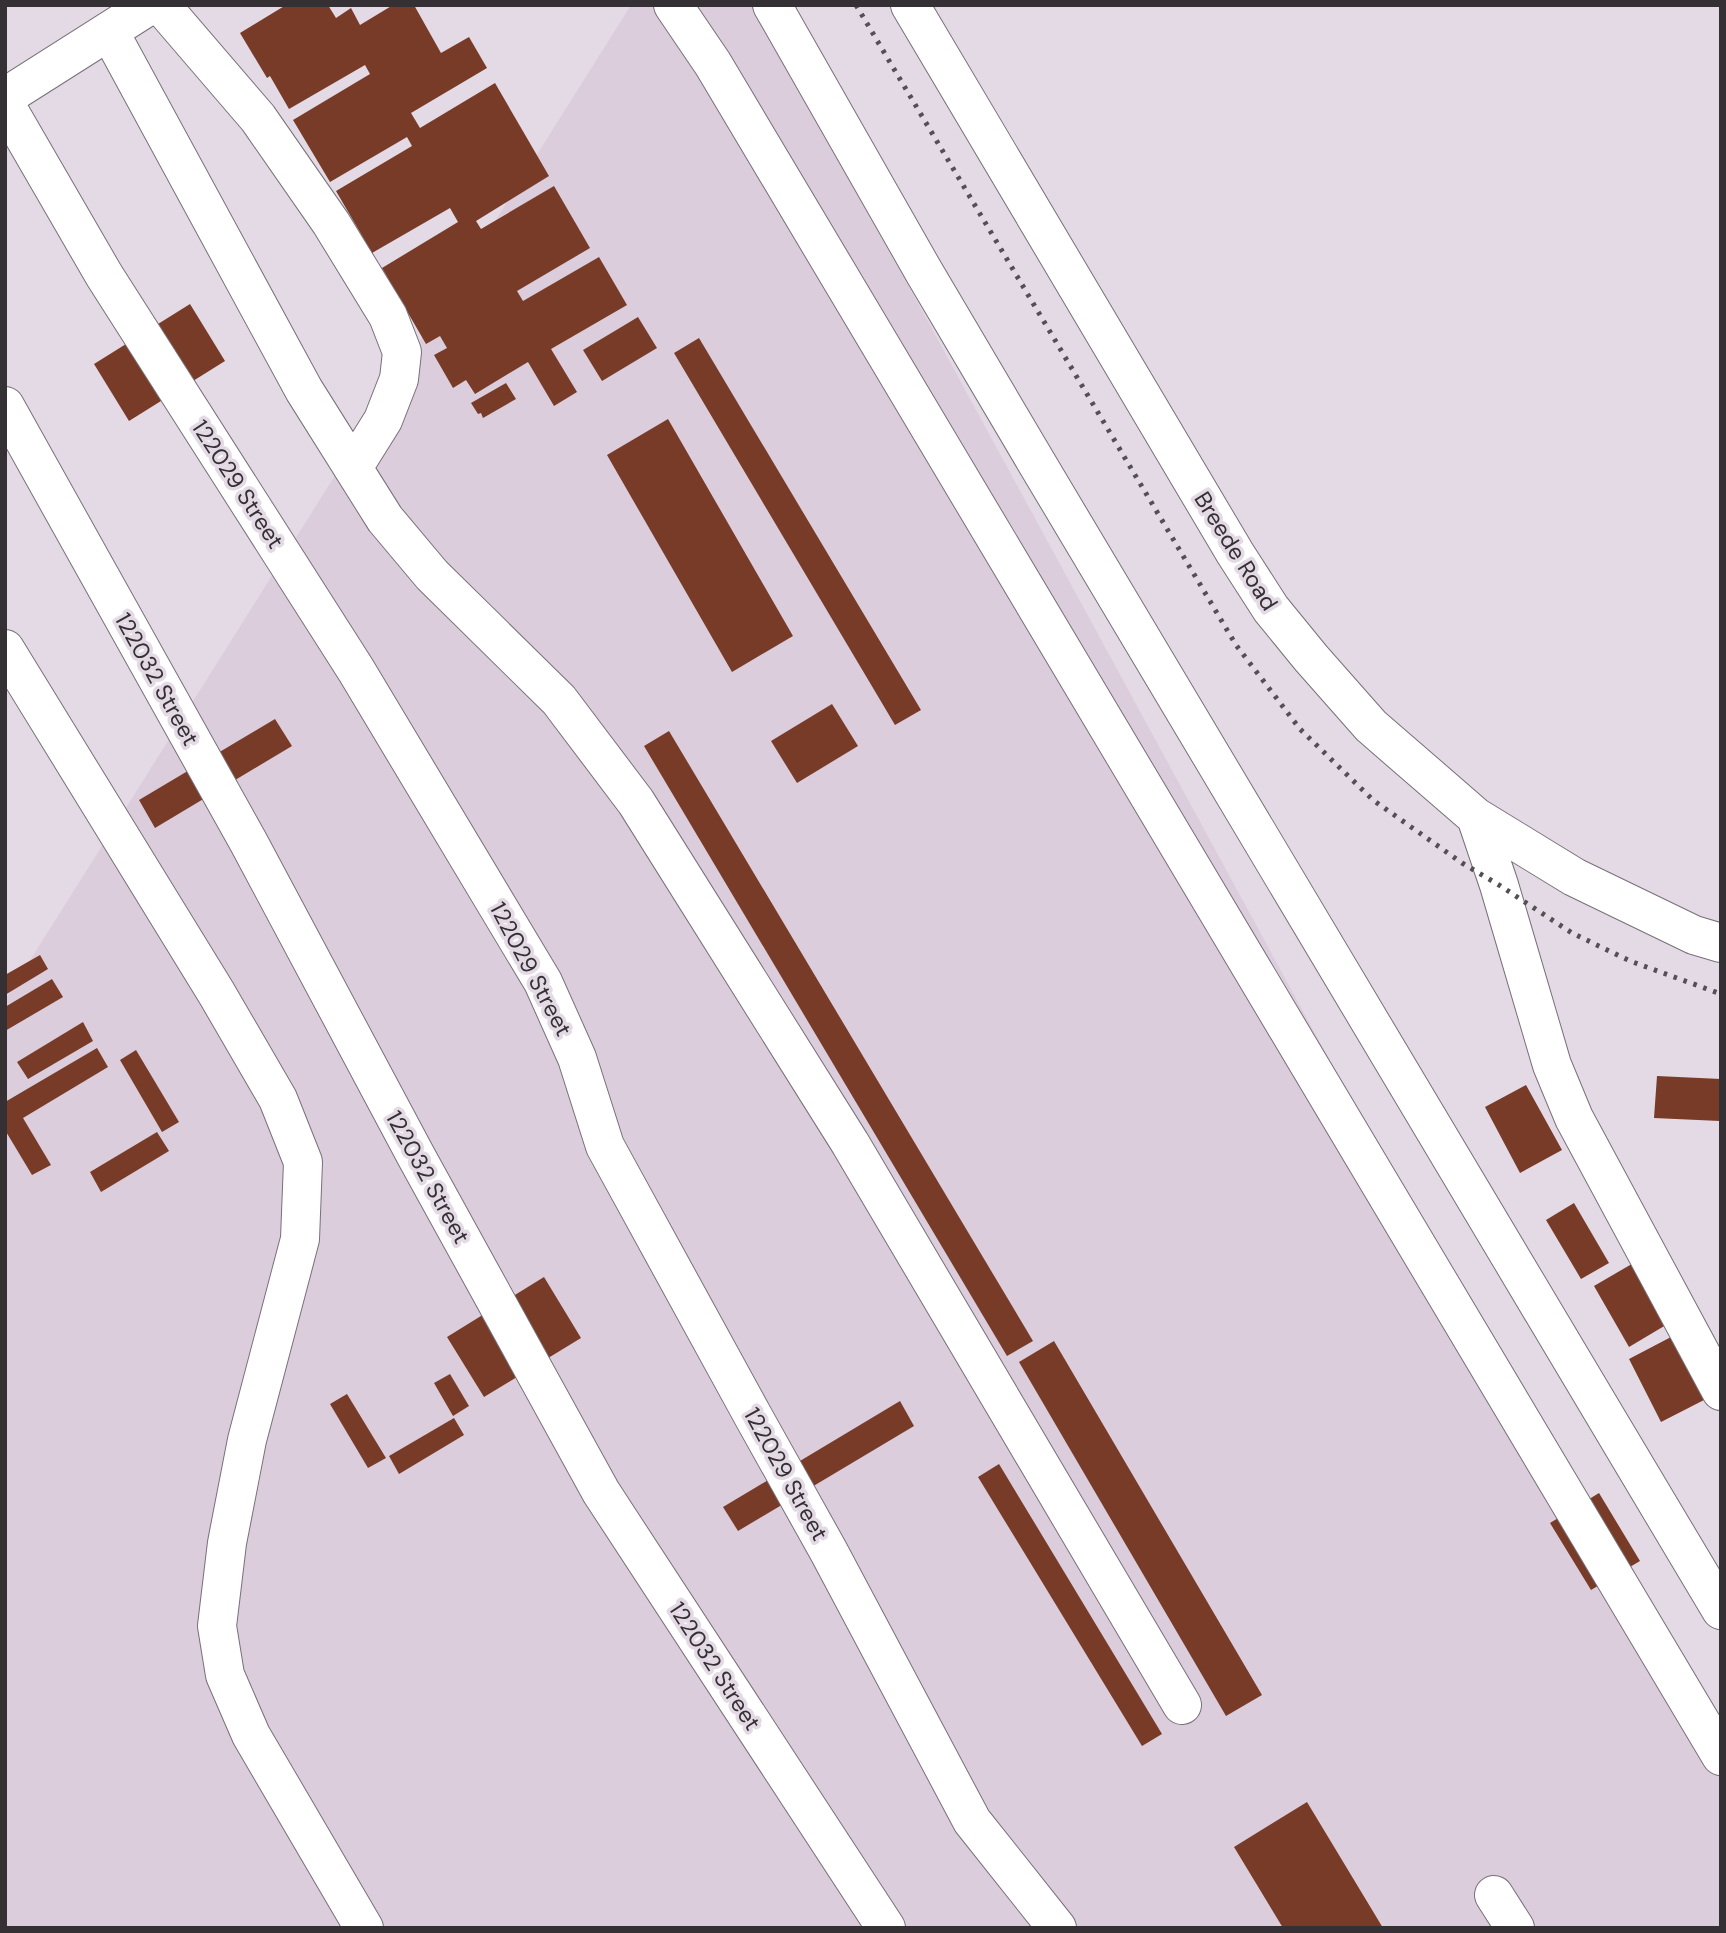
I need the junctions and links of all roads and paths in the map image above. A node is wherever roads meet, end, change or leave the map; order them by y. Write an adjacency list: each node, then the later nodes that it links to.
1 (150, 5): 6 (street)
2 (161, 5): 10 (street)
3 (673, 5): 17 (street)
4 (772, 5): 15 (street)
5 (910, 5): 12 (street, Breede Road)
6 (109, 31): 7 (street); 10 (street)
7 (5, 97)
8 (5, 104): 21 (street, 122029 Street)
9 (5, 406): 20 (street, 122032 Street)
10 (353, 468): 16 (street)
11 (5, 649): 19 (street)
12 (1476, 817): 13 (street, Breede Road); 14 (street)
13 (1721, 943)
14 (1719, 1384)
15 (1721, 1611)
16 (1182, 1704)
17 (1721, 1756)
18 (1494, 1895): 22 (street)
19 (364, 1928)
20 (886, 1928)
21 (1057, 1928)
22 (1515, 1928)

